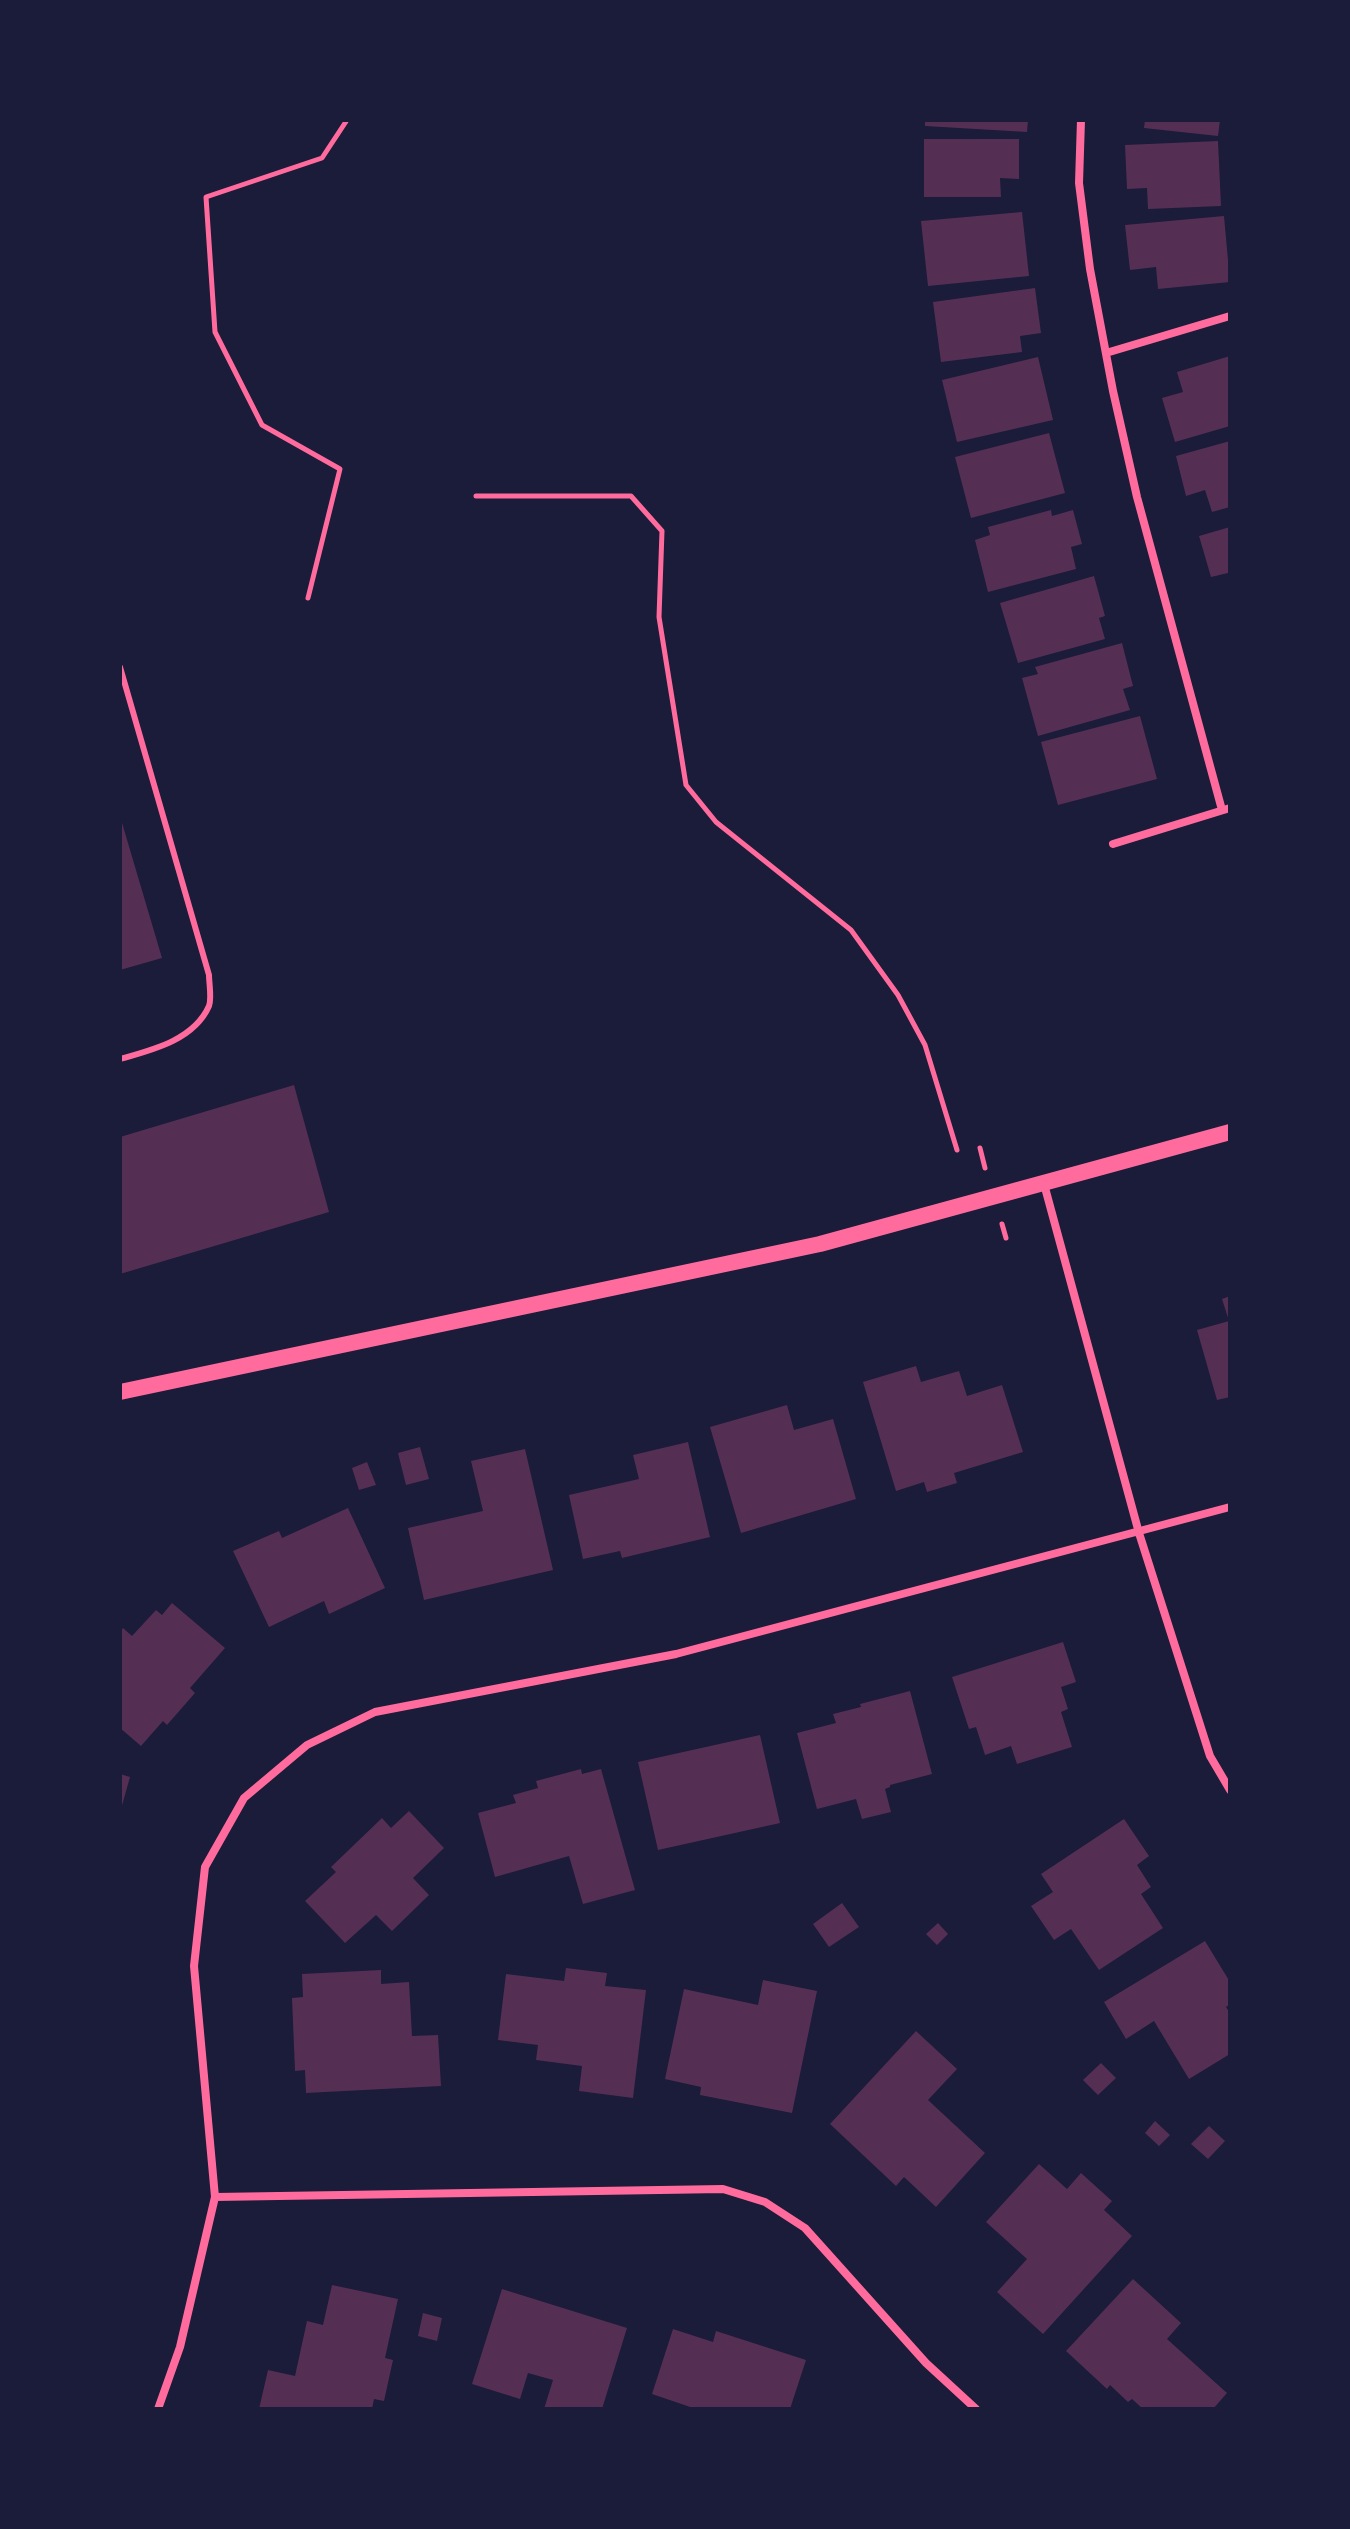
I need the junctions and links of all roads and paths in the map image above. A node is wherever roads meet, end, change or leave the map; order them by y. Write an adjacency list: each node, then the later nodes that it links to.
1 (347, 120): 6 (path)
2 (1081, 120): 4 (street)
3 (1230, 316): 4 (street)
4 (1106, 353): 8 (street)
5 (476, 496): 12 (path)
6 (308, 598)
7 (120, 667): 10 (lane)
8 (1226, 809): 9 (street)
9 (1113, 844)
10 (120, 1059)
11 (1230, 1132): 13 (main road)
12 (957, 1150)
13 (1044, 1184): 14 (main road); 16 (street)
14 (120, 1392)
15 (1230, 1507): 16 (street)
16 (1139, 1533): 17 (street); 18 (street)
17 (1230, 1790)
18 (215, 2197): 19 (street); 20 (street)
19 (158, 2409)
20 (976, 2409)

